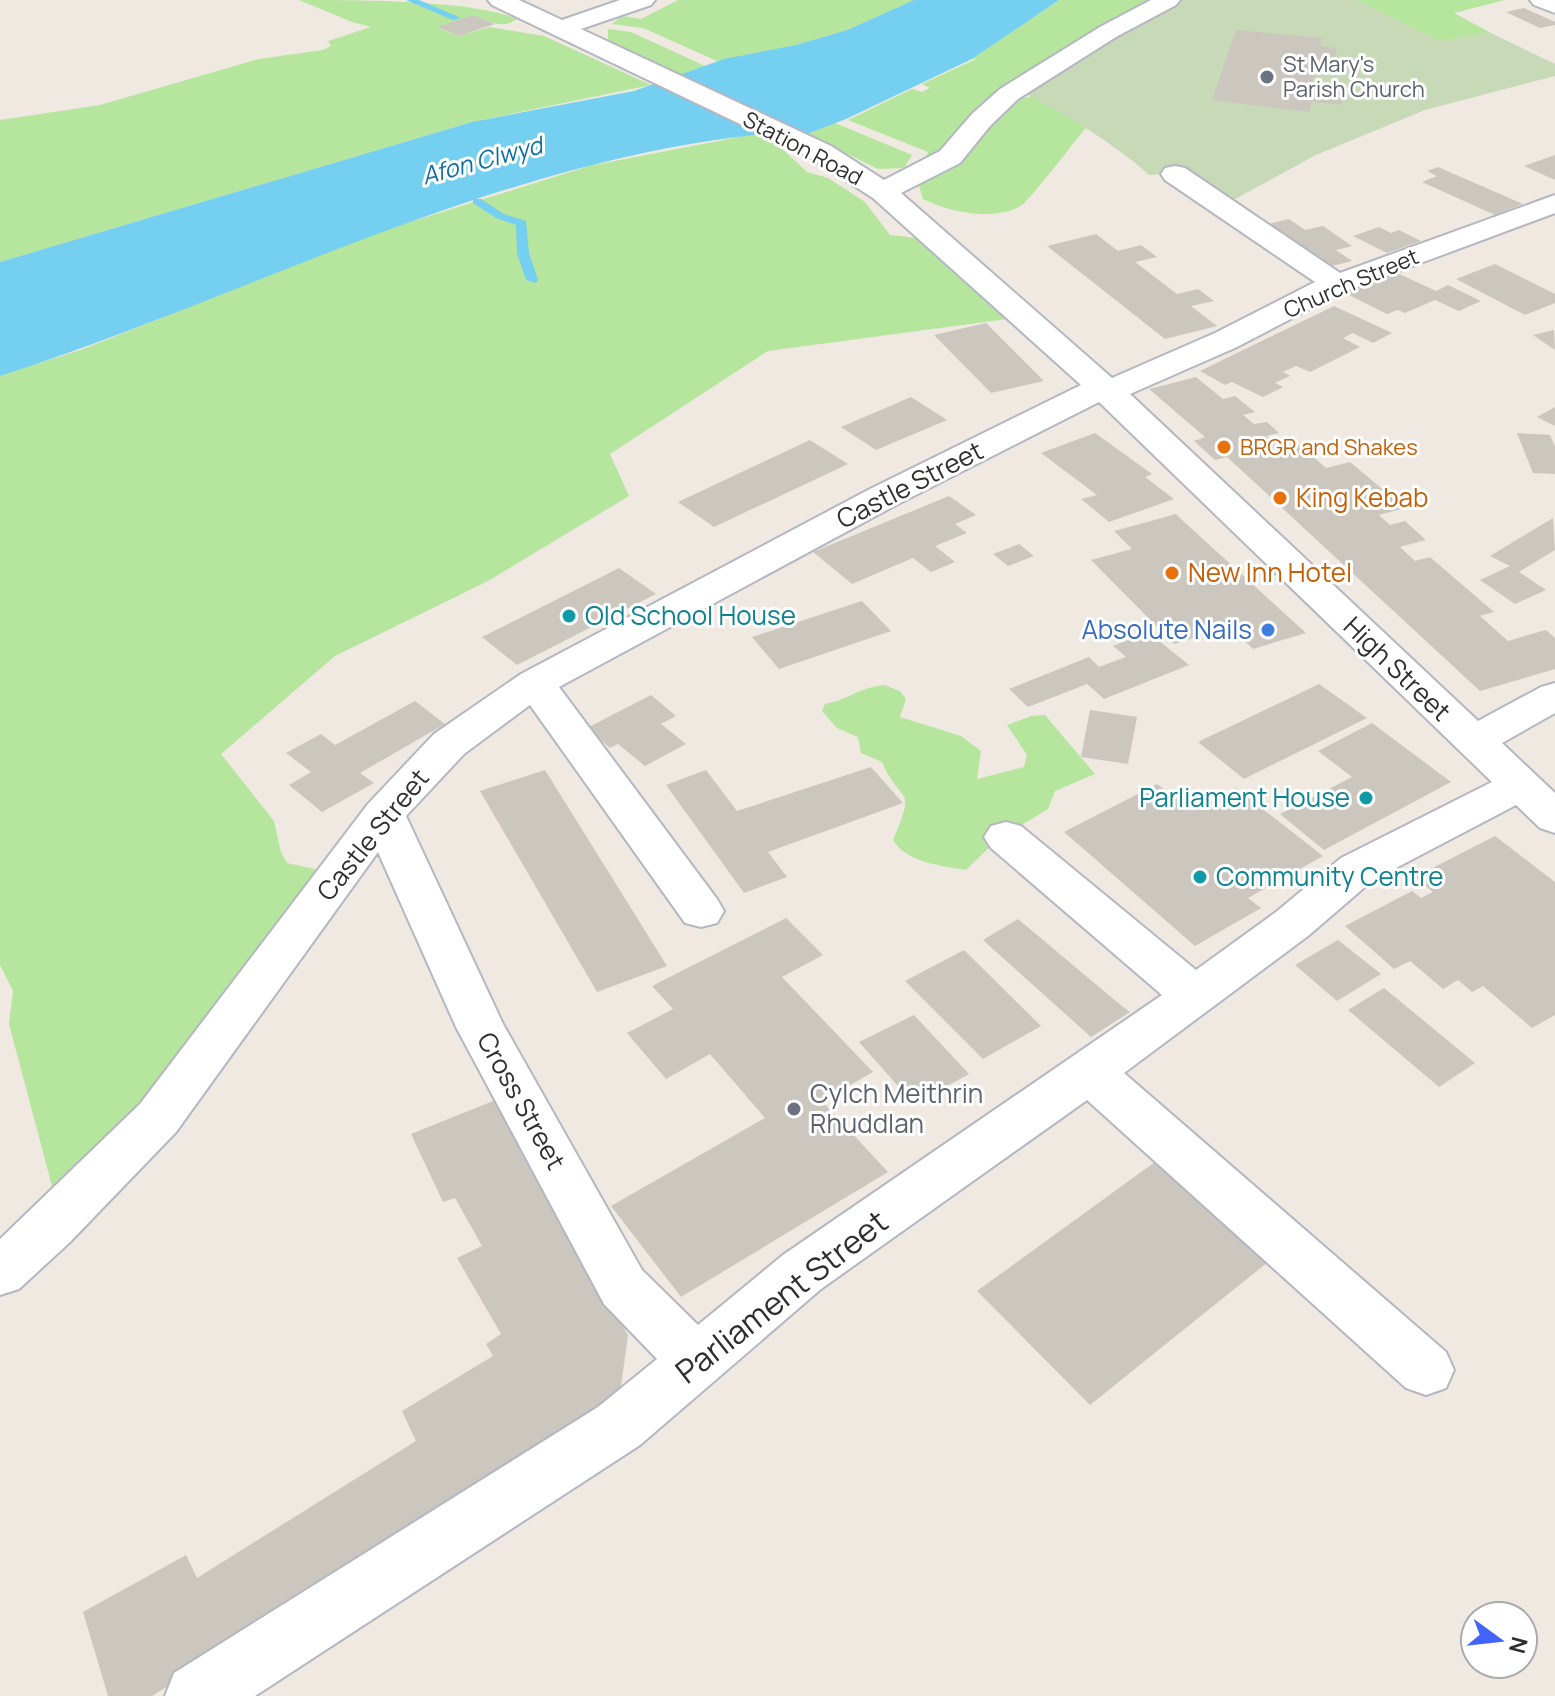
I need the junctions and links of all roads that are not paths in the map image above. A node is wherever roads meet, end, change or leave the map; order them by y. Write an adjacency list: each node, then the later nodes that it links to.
1 (500, 0): 6 (street, Station Road)
2 (643, 0): 6 (street)
3 (1168, 0): 8 (street)
4 (1542, 0): 5 (street)
5 (1555, 6)
6 (559, 29): 8 (street, Station Road)
7 (1175, 174): 10 (street)
8 (883, 192): 12 (street, Station Road)
9 (1555, 203): 10 (street, Church Street)
10 (1337, 284): 12 (street, Church Street)
11 (1004, 333): 12 (street)
12 (1096, 393): 13 (street, Castle Street); 15 (street, High Street)
13 (535, 683): 17 (street, Castle Street); 19 (street)
14 (1555, 696): 15 (street)
15 (1473, 742): 16 (street, High Street)
16 (1538, 801): 20 (street, Parliament Street)
17 (383, 814): 22 (street, Castle Street); 23 (street, Cross Street)
18 (1006, 837): 20 (street)
19 (701, 911)
20 (1195, 996): 21 (street, Parliament Street)
21 (1089, 1072): 23 (street, Parliament Street); 24 (street)
22 (0, 1272)
23 (698, 1362): 25 (street, Parliament Street)
24 (1426, 1370)
25 (197, 1696)

